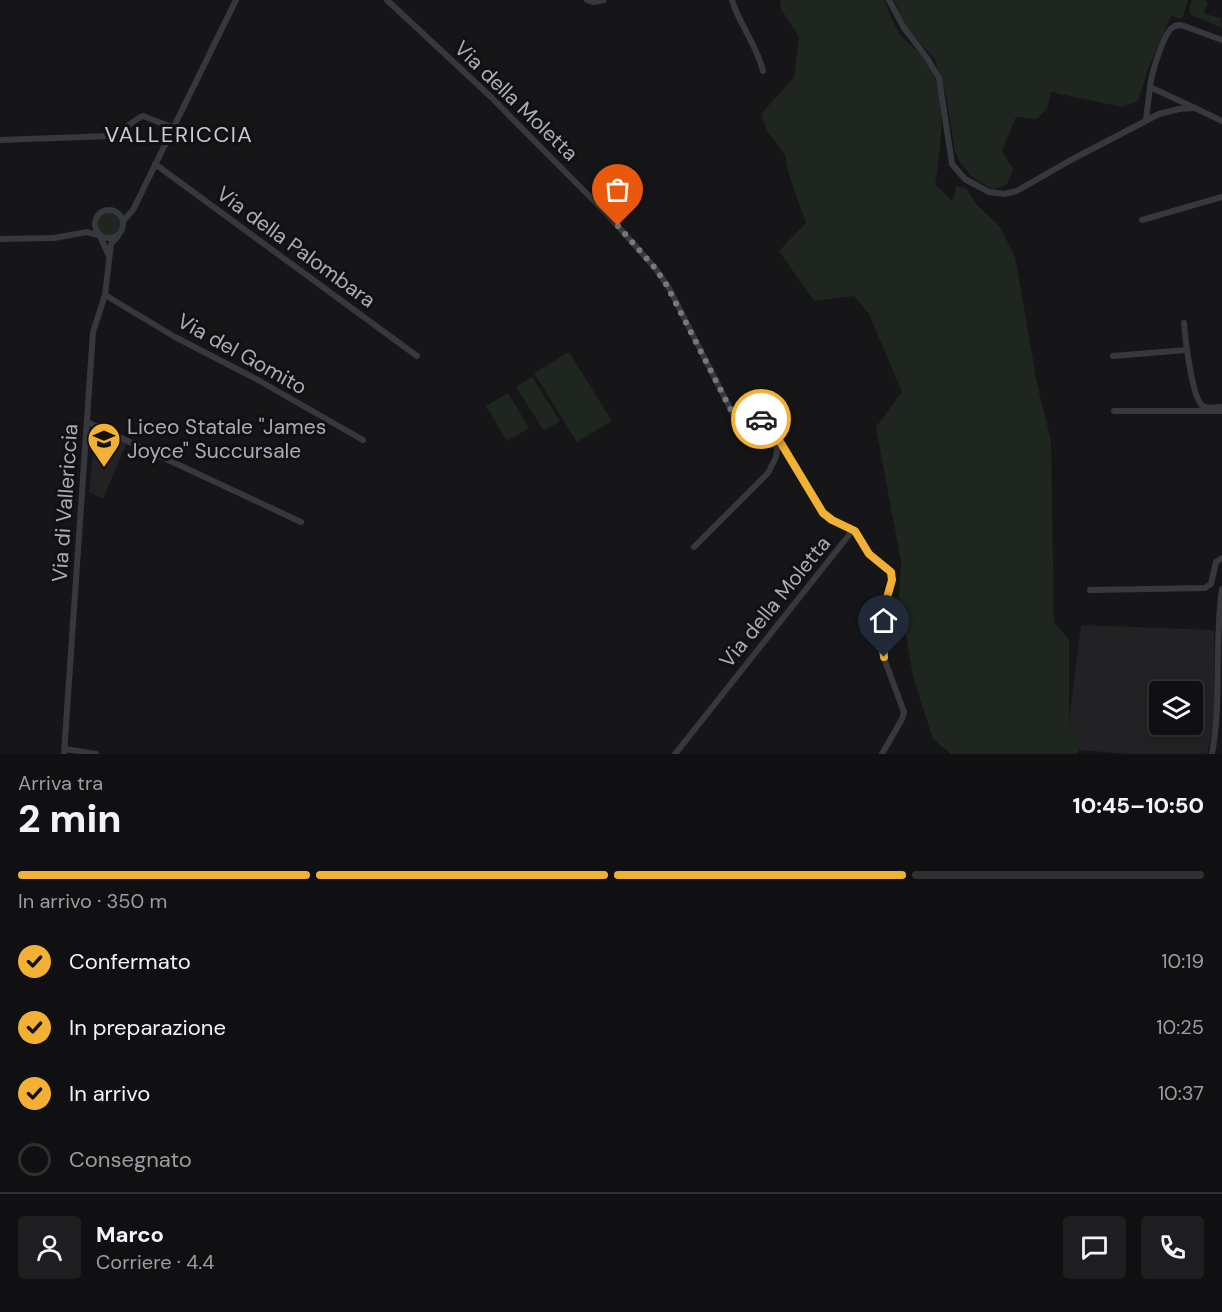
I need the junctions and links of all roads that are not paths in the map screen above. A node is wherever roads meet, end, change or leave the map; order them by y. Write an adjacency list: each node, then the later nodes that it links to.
1 (236, 0): 13 (street, Via di Vallericcia)
2 (387, 0): 35 (street, Via della Moletta)
3 (587, 0): 4 (street)
4 (604, 0)
5 (732, 0): 8 (street)
6 (889, 0): 11 (street)
7 (1222, 40): 9 (street)
8 (764, 71)
9 (1150, 87): 10 (street); 11 (street)
10 (1195, 108): 11 (street); 12 (street)
11 (1146, 120)
12 (1222, 121)
13 (174, 128): 14 (street); 15 (street, Via di Vallericcia)
14 (0, 140)
15 (155, 164): 17 (street, Via di Vallericcia); 31 (street, Via della Palombara)
16 (1222, 197): 20 (street)
17 (136, 204): 18 (street); 21 (street, Via di Vallericcia)
18 (118, 213): 19 (street); 21 (street)
19 (96, 218): 22 (street); 23 (street)
20 (1142, 220)
21 (123, 221): 24 (street, Via di Vallericcia)
22 (81, 233): 23 (street); 25 (street)
23 (100, 236): 24 (street); 26 (street)
24 (118, 236): 26 (street, Via di Vallericcia)
25 (0, 238)
26 (110, 258): 27 (street, Via di Vallericcia)
27 (105, 295): 34 (street, Via di Vallericcia); 36 (street, Via del Gomito)
28 (1184, 323): 29 (street)
29 (1187, 350): 30 (street); 32 (street)
30 (1113, 356)
31 (417, 357)
32 (1222, 409): 33 (street)
33 (1114, 411)
34 (87, 422): 37 (street); 46 (street, Via di Vallericcia)
35 (778, 439): 38 (street, Via della Moletta); 39 (street)
36 (363, 440)
37 (301, 522)
38 (853, 530): 48 (street, Via della Moletta); 49 (street)
39 (694, 547)
40 (1222, 558): 42 (street)
41 (1222, 589): 43 (street)
42 (1090, 590)
43 (1220, 675): 44 (street)
44 (1220, 687): 45 (street)
45 (1220, 716): 50 (street)
46 (64, 751): 47 (street)
47 (96, 754)
48 (675, 754)
49 (882, 754)
50 (1212, 754)

